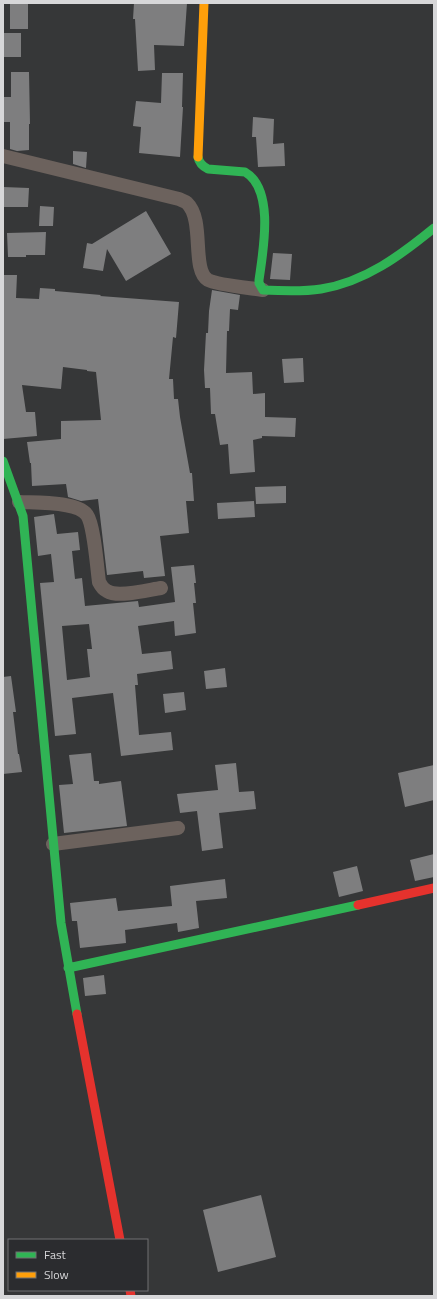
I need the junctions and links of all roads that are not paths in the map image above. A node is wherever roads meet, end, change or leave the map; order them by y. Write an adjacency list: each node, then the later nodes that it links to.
1 (204, 3): 4 (street)
2 (3, 156): 4 (street)
3 (434, 228): 4 (street)
4 (263, 290)
5 (3, 461): 6 (street)
6 (19, 502): 7 (street); 9 (street)
7 (161, 588)
8 (178, 828): 9 (street)
9 (54, 844): 11 (street)
10 (434, 888): 11 (street)
11 (68, 968): 12 (street)
12 (120, 1239)

